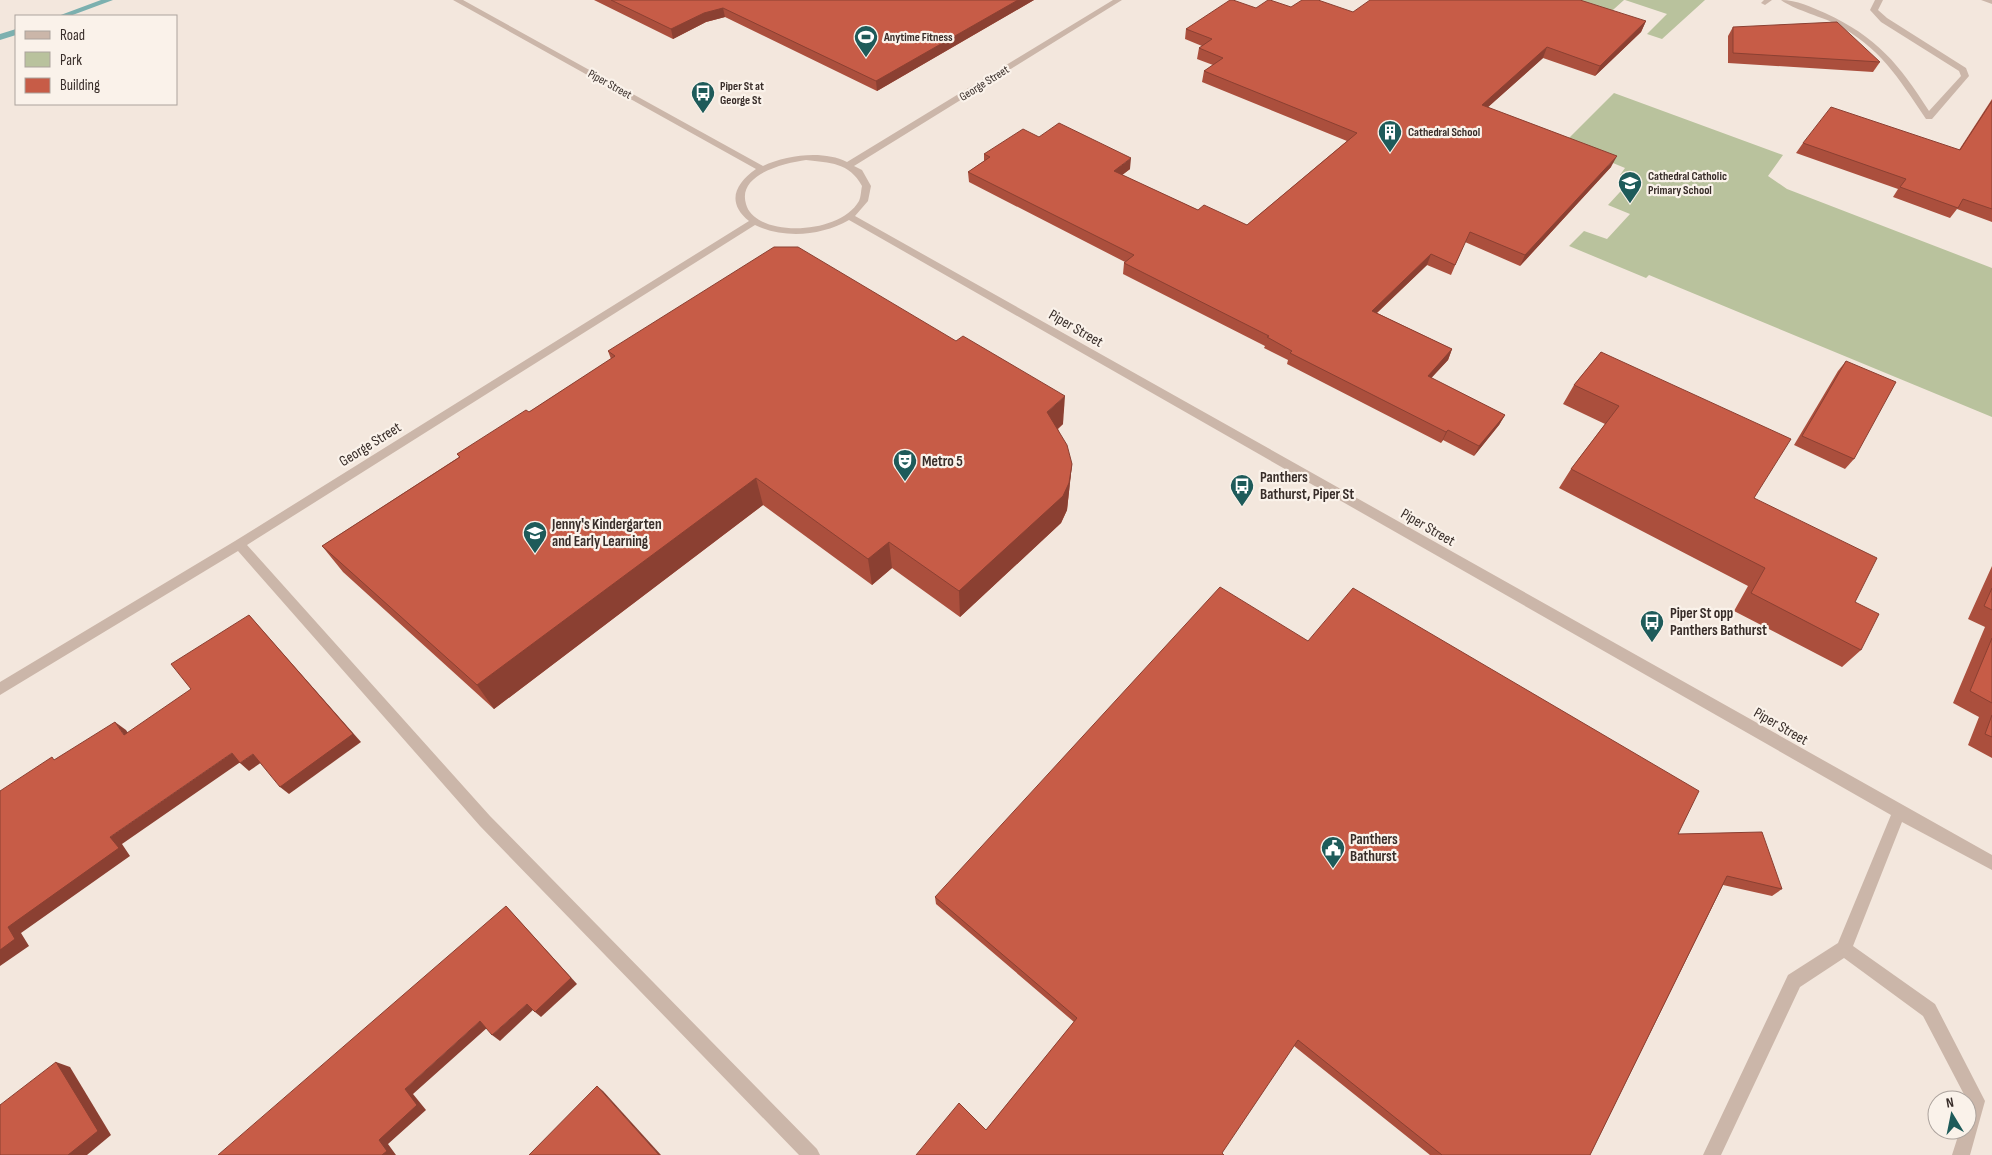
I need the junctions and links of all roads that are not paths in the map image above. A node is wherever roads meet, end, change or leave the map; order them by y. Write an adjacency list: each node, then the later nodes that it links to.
1 (457, 0): 8 (street, Piper Street)
2 (1118, 0): 7 (street, George Street)
3 (1785, 0): 4 (street)
4 (1879, 0)
5 (1985, 0): 6 (street)
6 (1992, 2)
7 (849, 165): 8 (street); 9 (street)
8 (762, 169): 10 (street)
9 (850, 217): 10 (street); 13 (street, Piper Street)
10 (754, 221): 11 (street, George Street)
11 (239, 544): 12 (street, George Street); 16 (street)
12 (0, 689)
13 (1898, 812): 14 (street, Piper Street); 15 (street)
14 (1992, 863)
15 (1844, 949): 17 (street); 18 (street)
16 (811, 1155)
17 (1712, 1155)
18 (1961, 1155)

